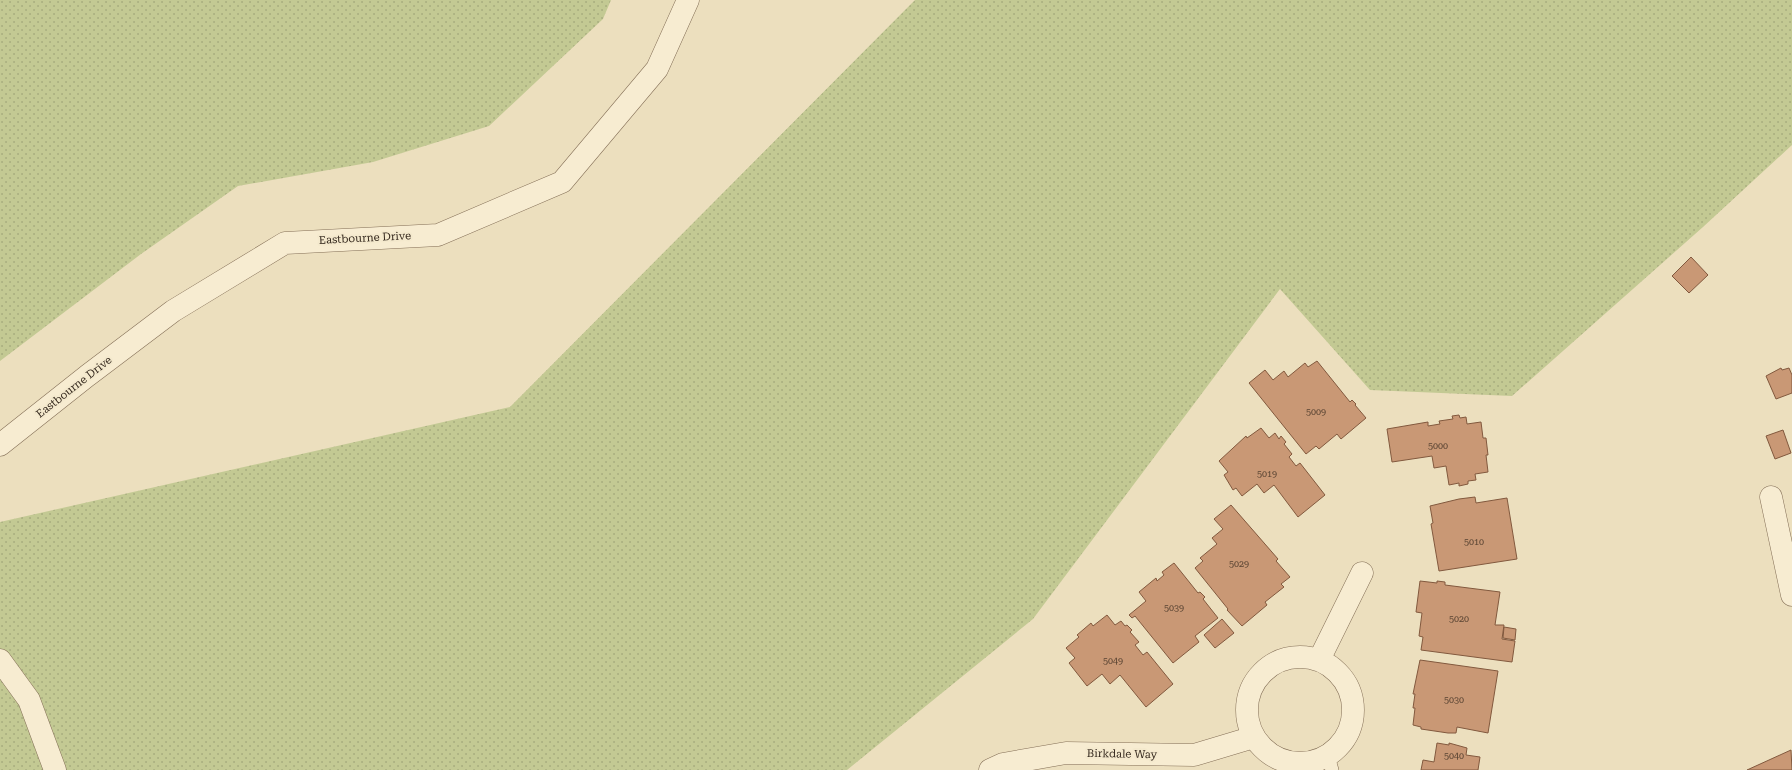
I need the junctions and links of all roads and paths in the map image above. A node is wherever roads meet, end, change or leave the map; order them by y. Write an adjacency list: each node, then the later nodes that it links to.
1 (688, 0): 2 (street, Eastbourne Drive)
2 (0, 445)
3 (1772, 497): 5 (street)
4 (1362, 573): 7 (street)
5 (1792, 595)
6 (0, 660): 10 (street)
7 (1319, 660): 8 (street); 9 (street)
8 (1254, 737): 9 (street); 11 (street, Birkdale Way)
9 (1330, 763)
10 (54, 770)
11 (990, 770)

